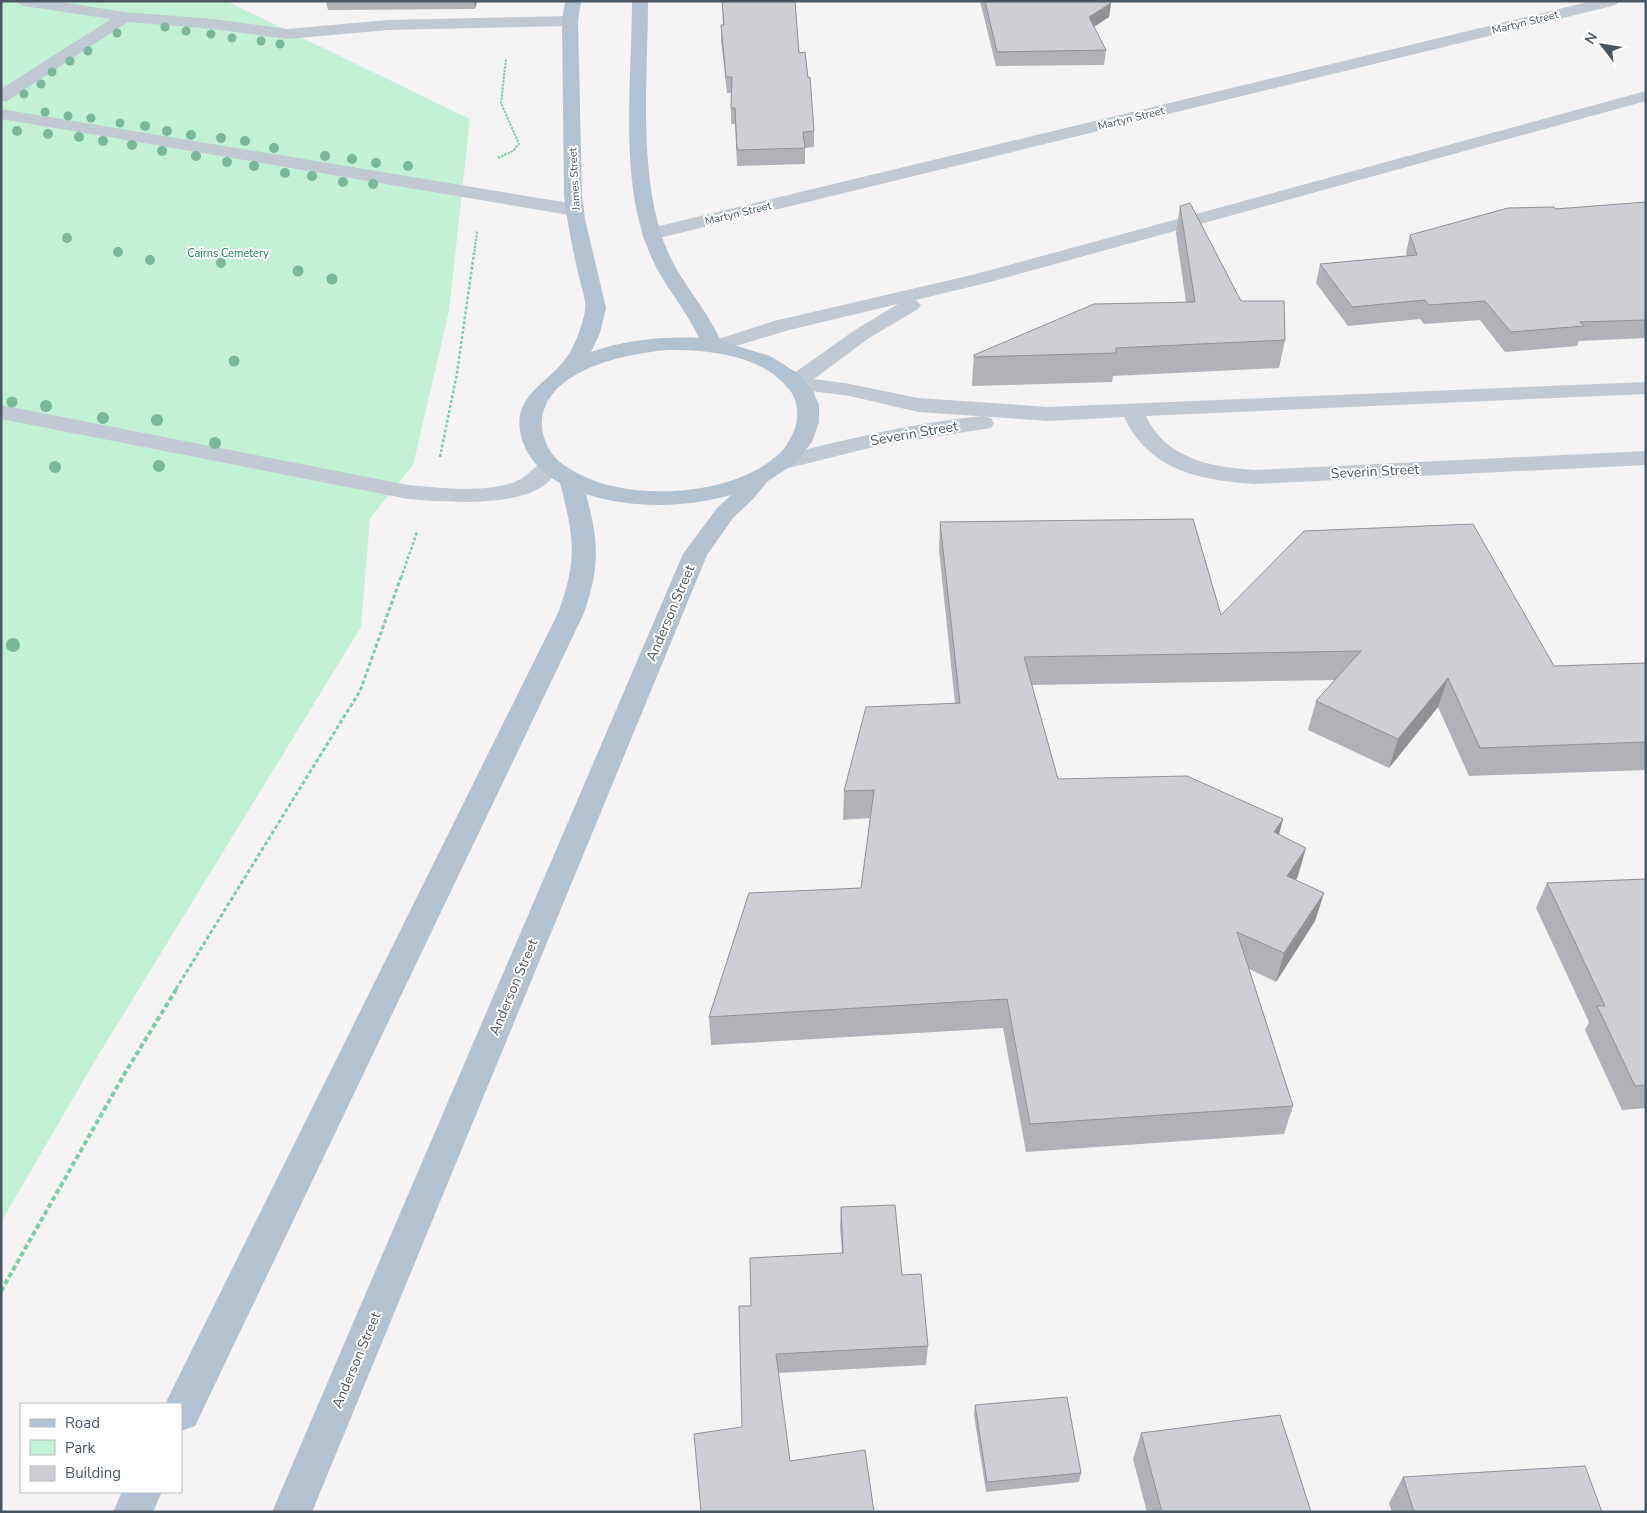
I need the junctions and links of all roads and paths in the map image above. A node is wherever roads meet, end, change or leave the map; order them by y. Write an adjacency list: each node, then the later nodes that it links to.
1 (24, 1): 5 (street)
2 (573, 1): 6 (main road, James Street)
3 (640, 1): 13 (main road)
4 (1612, 1): 13 (street, Martyn Street)
5 (125, 17): 7 (street); 9 (street)
6 (570, 21): 7 (street); 12 (main road, James Street)
7 (511, 23): 11 (path)
8 (1646, 96): 14 (street)
9 (1, 97)
10 (1, 114): 11 (street)
11 (482, 194): 12 (street); 25 (path)
12 (575, 210): 16 (main road, James Street)
13 (651, 234): 15 (main road)
14 (941, 289): 15 (street); 17 (street)
15 (714, 346): 16 (main road); 17 (main road)
16 (562, 376): 24 (main road)
17 (795, 383): 21 (street, Severin Street); 23 (main road, Anderson Street)
18 (1646, 388): 19 (street, Severin Street)
19 (1132, 410): 21 (street, Severin Street); 22 (street, Severin Street)
20 (1, 412): 25 (street)
21 (1049, 414): 23 (street, Severin Street)
22 (1646, 458)
23 (770, 470): 24 (main road); 30 (main road, Anderson Street)
24 (561, 473): 25 (street); 27 (main road)
25 (430, 494): 26 (path)
26 (1, 1291)
27 (182, 1411)
28 (142, 1493): 29 (main road)
29 (133, 1512)
30 (292, 1512)

